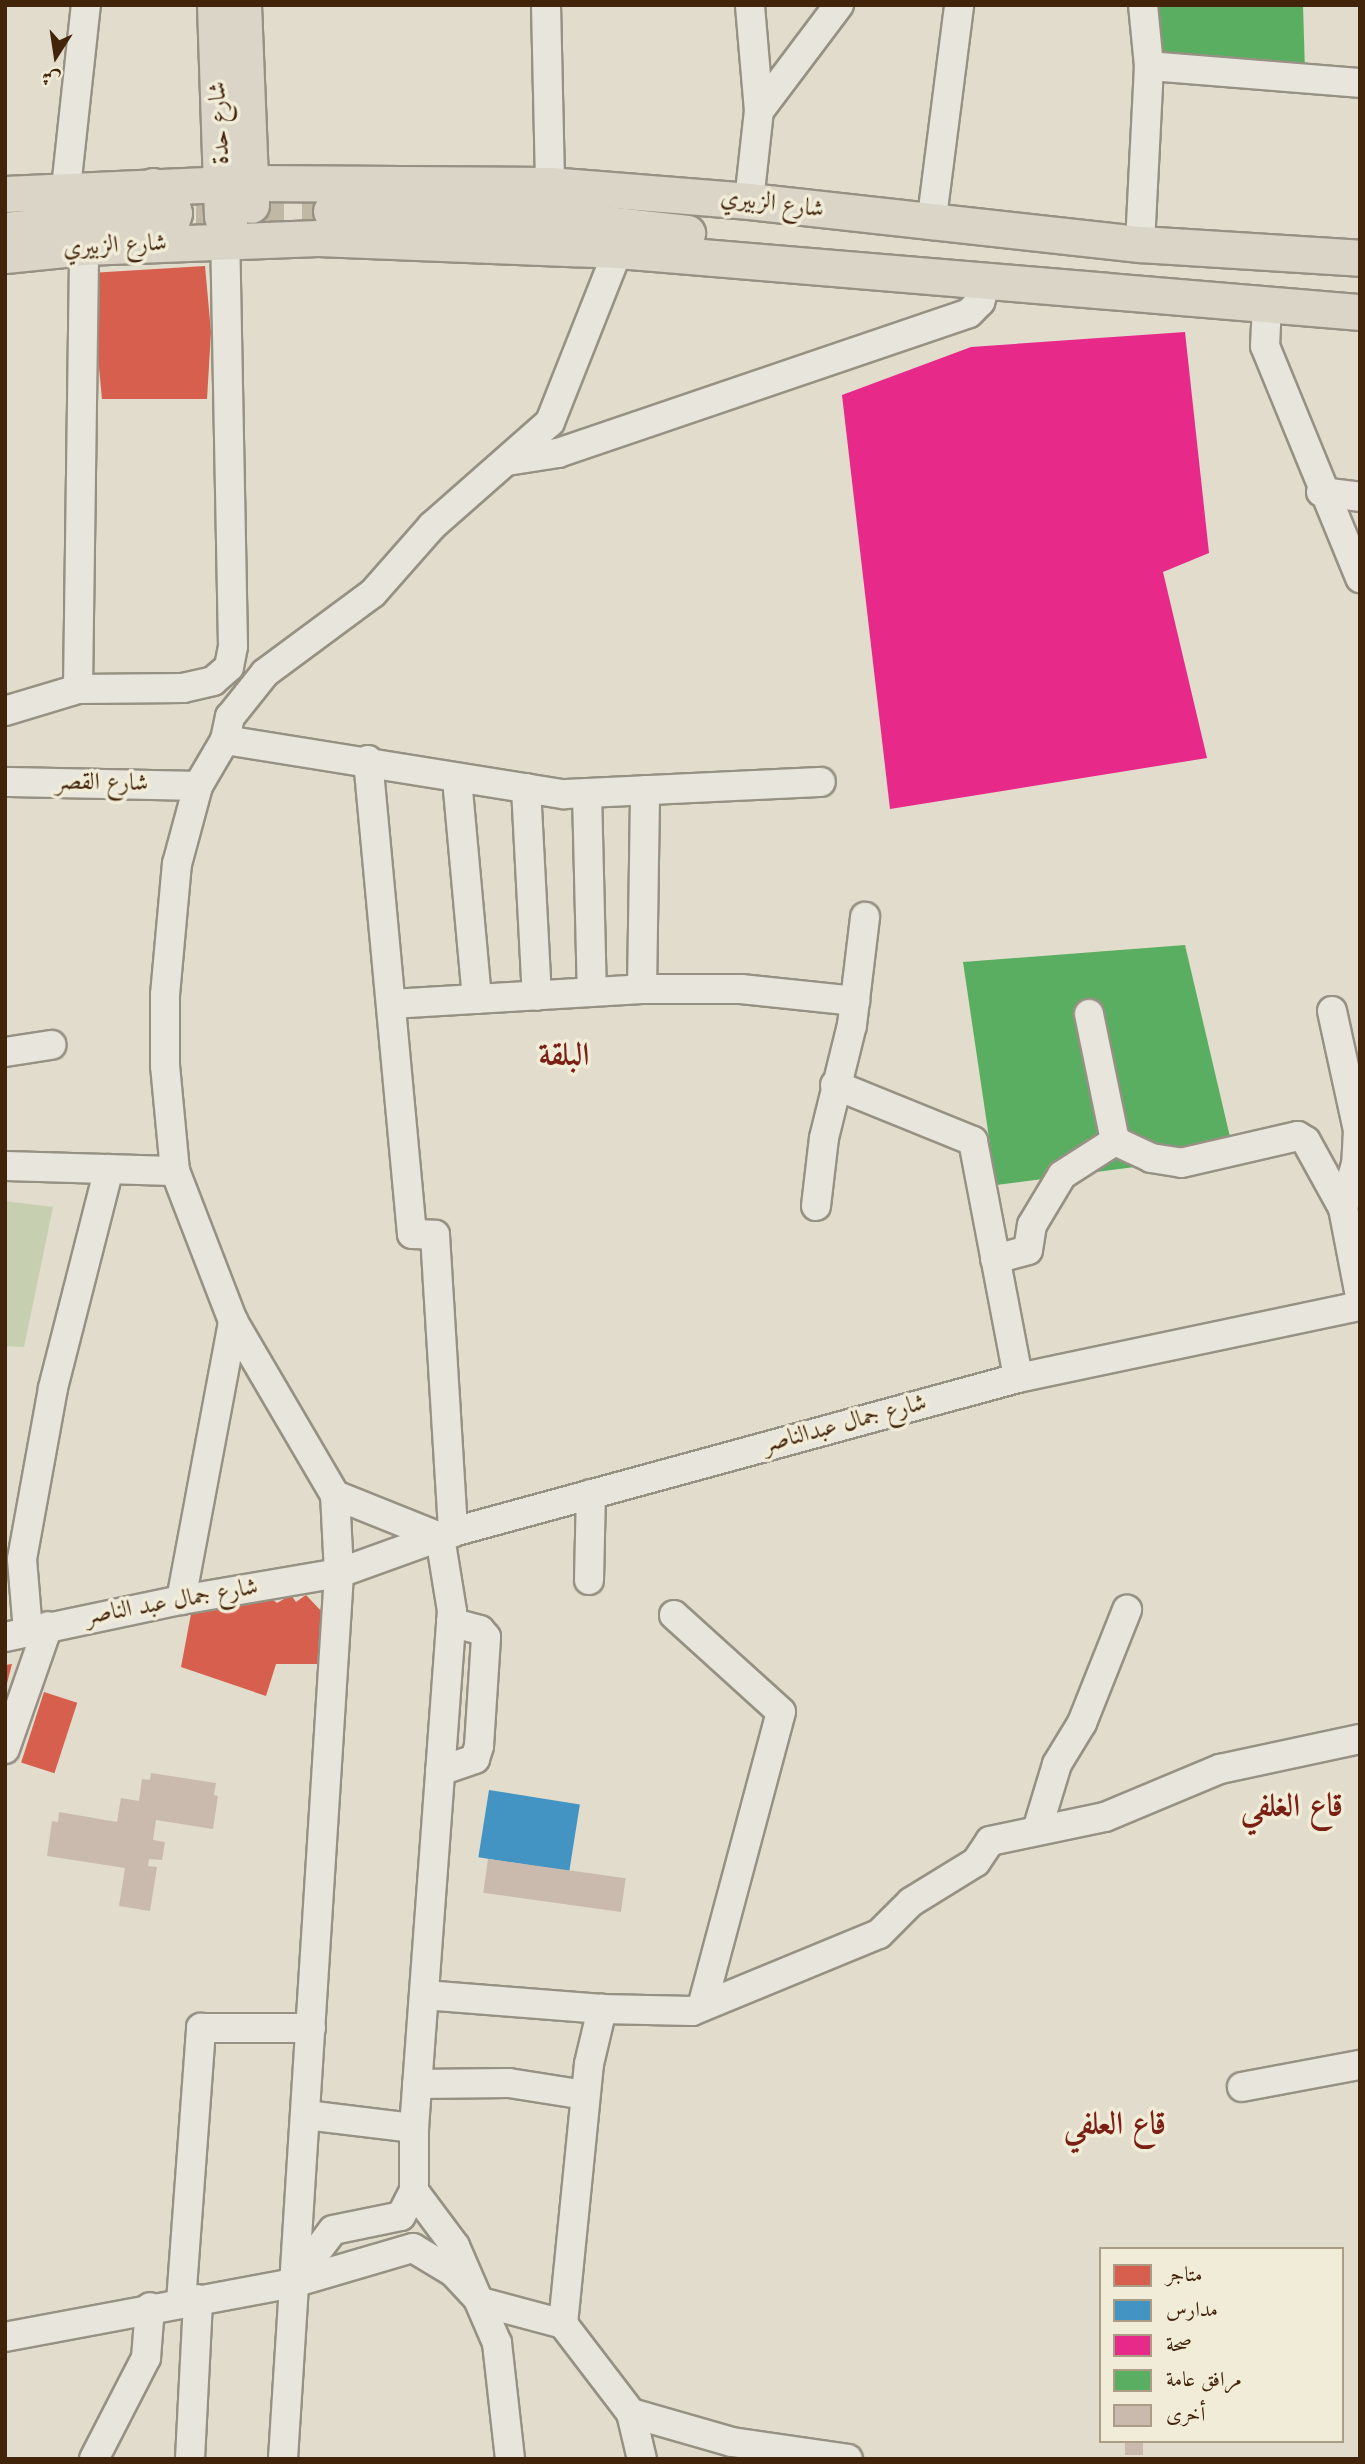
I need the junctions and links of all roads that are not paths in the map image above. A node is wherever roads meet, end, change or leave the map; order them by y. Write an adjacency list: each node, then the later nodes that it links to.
1 (86, 5): 14 (street)
2 (215, 5): 12 (main road, شارع حدة)
3 (243, 5): 12 (main road, شارع حدة)
4 (546, 5): 13 (street)
5 (750, 5): 11 (street)
6 (839, 5): 11 (street)
7 (959, 5): 21 (street)
8 (1143, 5): 9 (street)
9 (1149, 66): 10 (street); 23 (street)
10 (1360, 83)
11 (759, 111): 16 (street)
12 (237, 184): 17 (main road, شارع الزبيري); 18 (main road, شارع الزبيري); 22 (main road, شارع حدة)
13 (550, 185): 16 (main road, شارع الزبيري); 17 (main road, شارع الزبيري)
14 (66, 188): 15 (main road, شارع الزبيري); 18 (main road, شارع الزبيري)
15 (5, 194)
16 (749, 201): 21 (main road, شارع الزبيري)
17 (324, 207): 21 (main road, شارع الزبيري); 22 (main road, شارع الزبيري); 25 (main road, شارع الزبيري); 28 (main road, شارع الزبيري)
18 (148, 211): 19 (main road, شارع الزبيري); 20 (main road, شارع الزبيري); 22 (main road, شارع الزبيري); 24 (main road, شارع الزبيري)
19 (5, 212)
20 (5, 230)
21 (930, 232): 23 (main road, شارع الزبيري); 29 (main road, شارع الزبيري)
22 (233, 241): 37 (street)
23 (1140, 244): 27 (main road, شارع الزبيري)
24 (84, 247): 26 (main road, شارع الزبيري); 38 (street)
25 (618, 250): 28 (main road, شارع الزبيري); 33 (street)
26 (5, 255)
27 (1360, 258)
28 (988, 273): 30 (main road, شارع الزبيري); 31 (main road, شارع الزبيري); 33 (street)
29 (1360, 274)
30 (1360, 293)
31 (1267, 304): 32 (main road, شارع الزبيري); 34 (street)
32 (1360, 312)
33 (507, 461): 40 (street)
34 (1321, 492): 35 (street); 36 (street)
35 (1360, 497)
36 (1360, 578)
37 (183, 688): 38 (street); 40 (street)
38 (78, 689): 39 (street)
39 (5, 711)
40 (228, 729): 41 (street); 45 (street)
41 (368, 760): 42 (street); 55 (street)
42 (457, 779): 46 (street); 53 (street)
43 (5, 782): 45 (street, شارع القصر)
44 (821, 782): 47 (street)
45 (198, 786): 64 (street)
46 (527, 788): 48 (street); 52 (street)
47 (645, 790): 48 (street); 50 (street)
48 (587, 793): 51 (street)
49 (865, 917): 54 (street)
50 (642, 989): 51 (street); 54 (street)
51 (592, 992): 52 (street)
52 (537, 996): 53 (street)
53 (477, 999): 55 (street)
54 (855, 1001): 60 (street)
55 (391, 1004): 74 (street)
56 (1332, 1012): 66 (street)
57 (1089, 1014): 61 (street)
58 (51, 1045): 59 (street)
59 (5, 1052)
60 (835, 1085): 65 (street); 67 (street)
61 (1115, 1141): 66 (street); 67 (street)
62 (5, 1166): 63 (street)
63 (109, 1169): 64 (street); 80 (street)
64 (175, 1171): 70 (street)
65 (816, 1206)
66 (1343, 1208): 68 (street)
67 (995, 1259): 71 (street)
68 (1360, 1296)
69 (1360, 1306): 71 (street, شارع جمال عبدالناصر)
70 (233, 1321): 73 (street); 77 (street)
71 (1018, 1378): 72 (street, شارع جمال عبدالناصر)
72 (591, 1494): 74 (street, شارع جمال عبدالناصر); 76 (street)
73 (335, 1495): 74 (street); 75 (street)
74 (446, 1534): 75 (street, شارع جمال عبدالناصر); 84 (street)
75 (339, 1573): 77 (street, شارع جمال عبد الناصر); 87 (street)
76 (589, 1580)
77 (181, 1600): 80 (street, شارع جمال عبد الناصر)
78 (1126, 1609): 83 (street)
79 (674, 1615): 85 (street)
80 (27, 1631): 82 (street)
81 (1360, 1739): 83 (street)
82 (5, 1749)
83 (1037, 1830): 85 (street)
84 (424, 1995): 86 (street); 89 (street)
85 (702, 2006): 86 (street)
86 (602, 2009): 91 (street)
87 (311, 2028): 92 (street); 96 (street)
88 (1360, 2065): 90 (street)
89 (418, 2084): 91 (street); 93 (street)
90 (1242, 2087)
91 (585, 2095): 99 (street)
92 (306, 2115): 93 (street); 95 (street)
93 (414, 2128): 94 (street)
94 (414, 2191): 95 (street); 97 (street)
95 (293, 2283): 96 (street); 97 (street); 105 (street)
96 (189, 2300): 98 (street); 104 (street)
97 (481, 2302): 99 (street); 106 (street)
98 (150, 2307): 100 (street); 103 (street)
99 (563, 2324): 101 (street)
100 (5, 2337)
101 (631, 2413): 102 (street); 107 (street)
102 (731, 2451): 108 (street)
103 (94, 2459)
104 (190, 2459)
105 (283, 2459)
106 (510, 2459)
107 (642, 2459)
108 (848, 2459)

